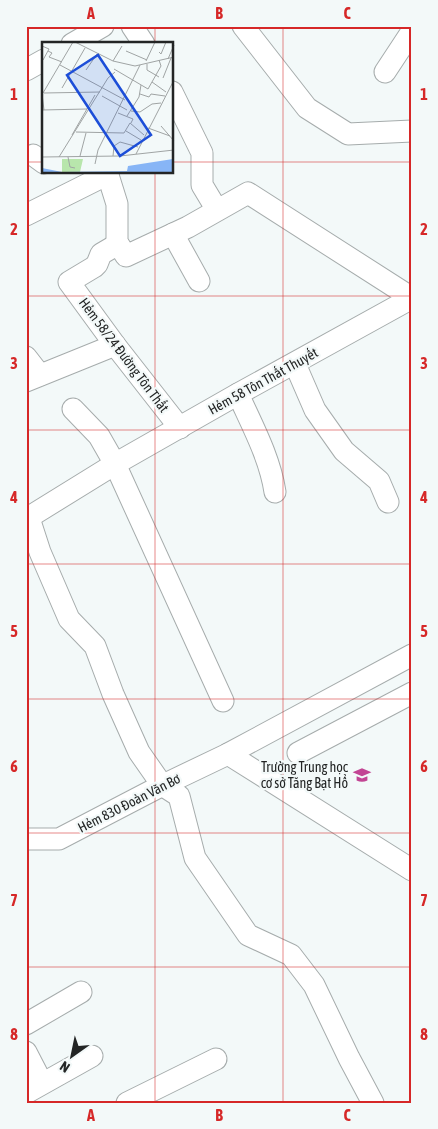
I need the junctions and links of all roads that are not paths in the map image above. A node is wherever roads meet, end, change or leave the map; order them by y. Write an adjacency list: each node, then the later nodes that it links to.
1 (132, 26): 6 (street)
2 (243, 26): 11 (street)
3 (97, 28): 5 (street)
4 (412, 32): 9 (street)
5 (75, 42)
6 (143, 42)
7 (42, 61): 8 (street)
8 (26, 70)
9 (385, 72)
10 (174, 96): 14 (street)
11 (412, 131)
12 (105, 174): 15 (street)
13 (107, 174): 17 (street)
14 (218, 210): 16 (street); 19 (street)
15 (26, 215)
16 (172, 234): 17 (street); 18 (street)
17 (118, 244): 20 (street, Hẻm 58/24 Đường Tôn Thất)
18 (199, 281)
19 (412, 298): 22 (street, Hẻm 58 Tôn Thất Thuyết)
20 (115, 345): 23 (street); 26 (street, Hẻm 58/24 Đường Tôn Thất)
21 (26, 356): 23 (street)
22 (295, 364): 24 (street, Hẻm 58 Tôn Thất Thuyết); 29 (street)
23 (33, 378)
24 (238, 394): 26 (street, Hẻm 58 Tôn Thất Thuyết); 28 (street)
25 (73, 409): 27 (street)
26 (180, 428): 27 (street, Hẻm 58 Tôn Thất Thuyết)
27 (115, 464): 30 (street, Hẻm 58 Tôn Thất Thuyết); 33 (street)
28 (275, 492)
29 (388, 502)
30 (28, 519): 36 (street)
31 (412, 655): 35 (street, Hẻm 830 Đoàn Văn Bơ)
32 (412, 693): 34 (street)
33 (223, 701)
34 (298, 753)
35 (228, 754): 36 (street, Hẻm 830 Đoàn Văn Bơ); 38 (street)
36 (162, 786): 37 (street, Hẻm 830 Đoàn Văn Bơ); 46 (street)
37 (26, 839)
38 (412, 870)
39 (81, 992): 40 (street)
40 (26, 1024)
41 (26, 1052): 44 (street)
42 (92, 1056): 44 (street)
43 (216, 1059): 45 (street)
44 (34, 1088)
45 (127, 1103)
46 (373, 1103)

